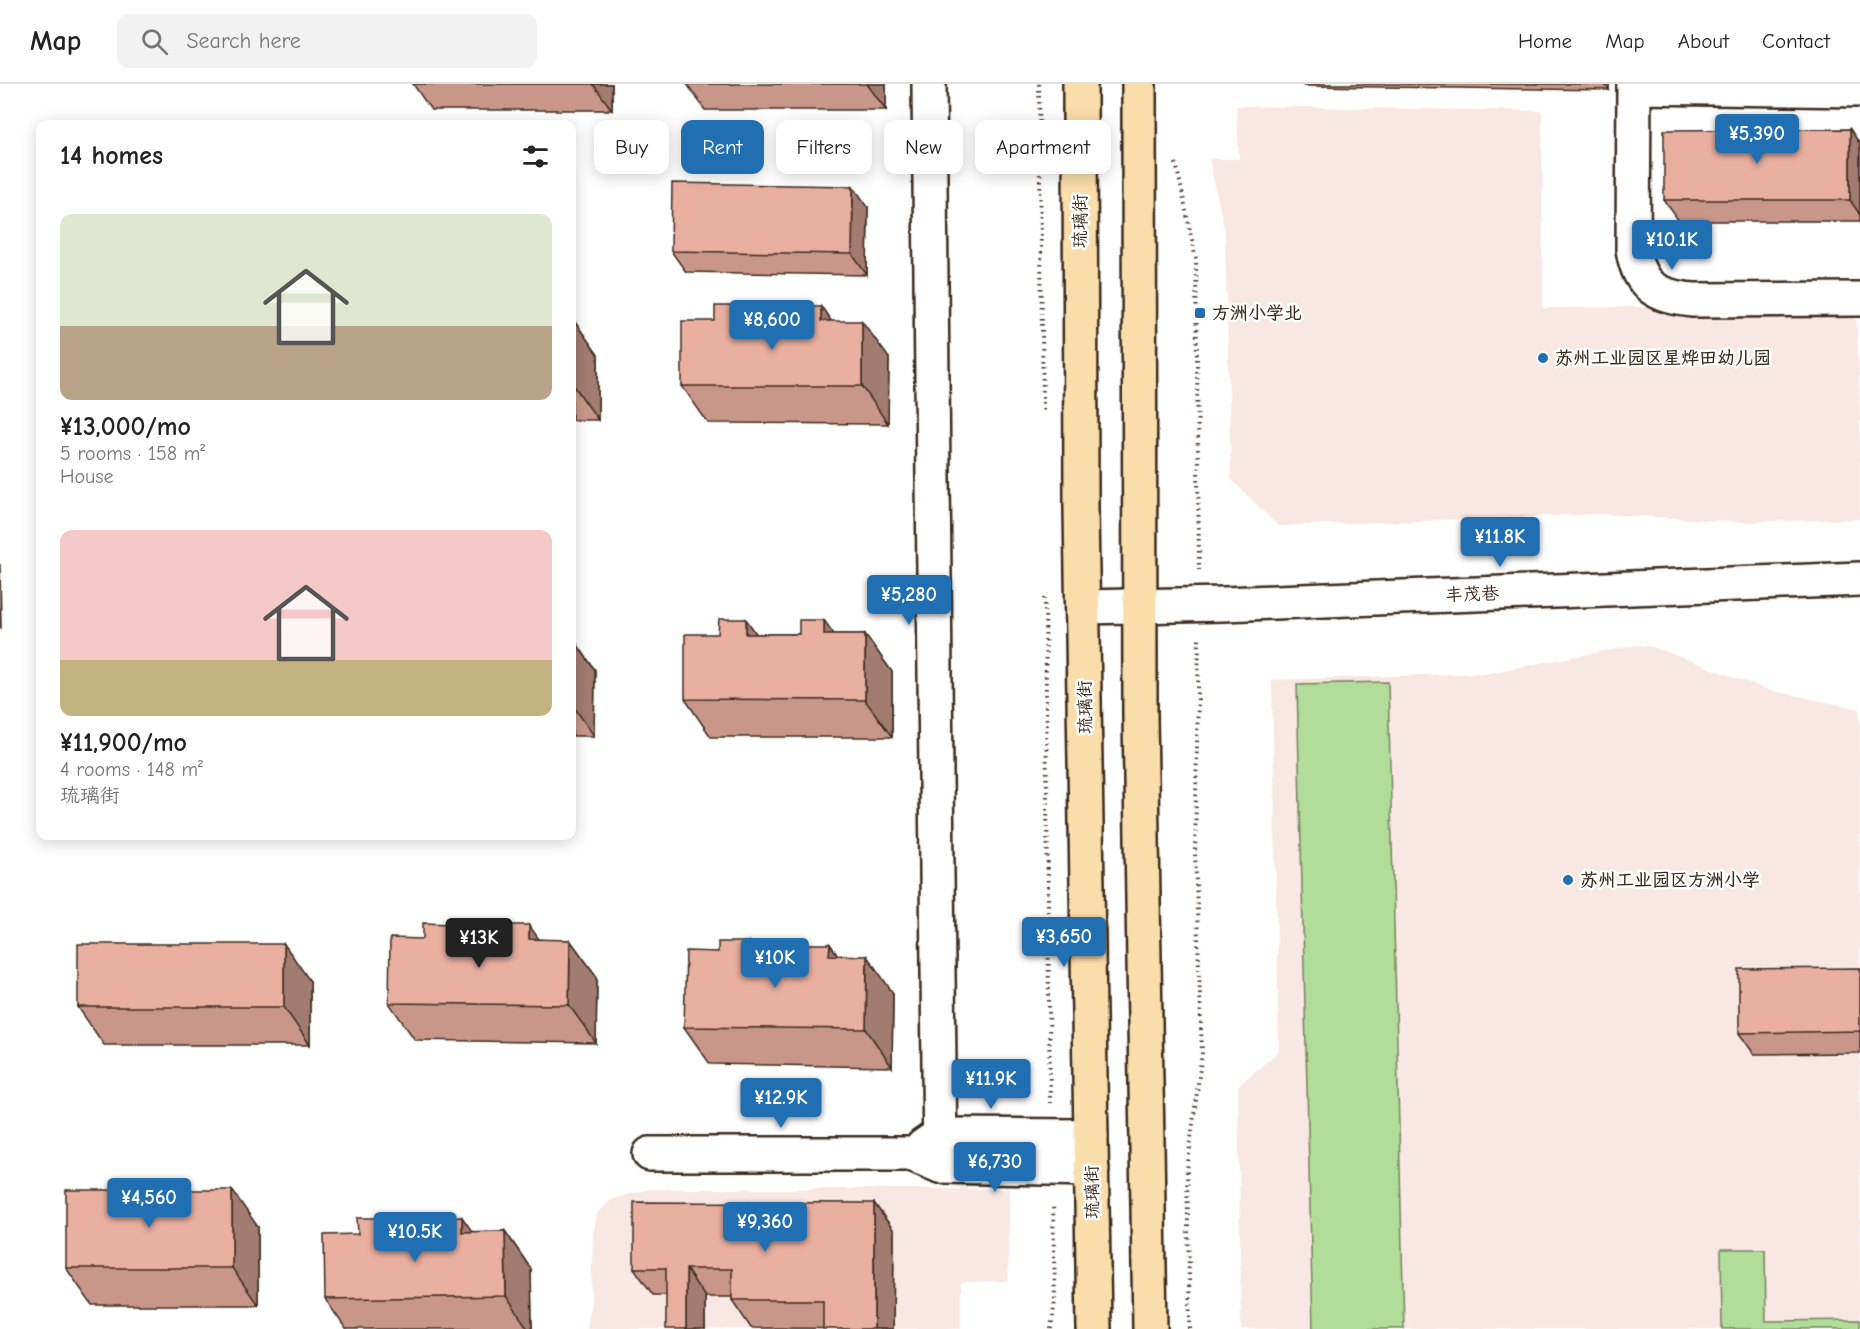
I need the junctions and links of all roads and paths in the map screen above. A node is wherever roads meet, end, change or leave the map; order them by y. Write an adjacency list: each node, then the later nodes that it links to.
1 (929, 84): 17 (street)
2 (1039, 84): 9 (path)
3 (1080, 84): 14 (main road, 琉璃街)
4 (1139, 84): 13 (main road)
5 (1634, 86): 6 (street); 8 (street)
6 (1860, 90)
7 (1176, 161): 12 (path)
8 (1860, 299)
9 (1043, 411)
10 (1860, 579): 12 (street, 丰茂巷)
11 (1045, 588): 15 (path)
12 (1199, 604): 13 (street, 丰茂巷); 24 (path)
13 (1141, 605): 14 (street, 丰茂巷); 23 (main road)
14 (1084, 606): 16 (main road, 琉璃街)
15 (1051, 1136): 16 (street); 17 (street)
16 (1091, 1136): 20 (main road, 琉璃街)
17 (930, 1152): 18 (street); 19 (street)
18 (650, 1154)
19 (1052, 1169): 20 (street); 21 (path)
20 (1092, 1169): 22 (main road, 琉璃街)
21 (1051, 1329)
22 (1094, 1329)
23 (1150, 1329)
24 (1190, 1329)

